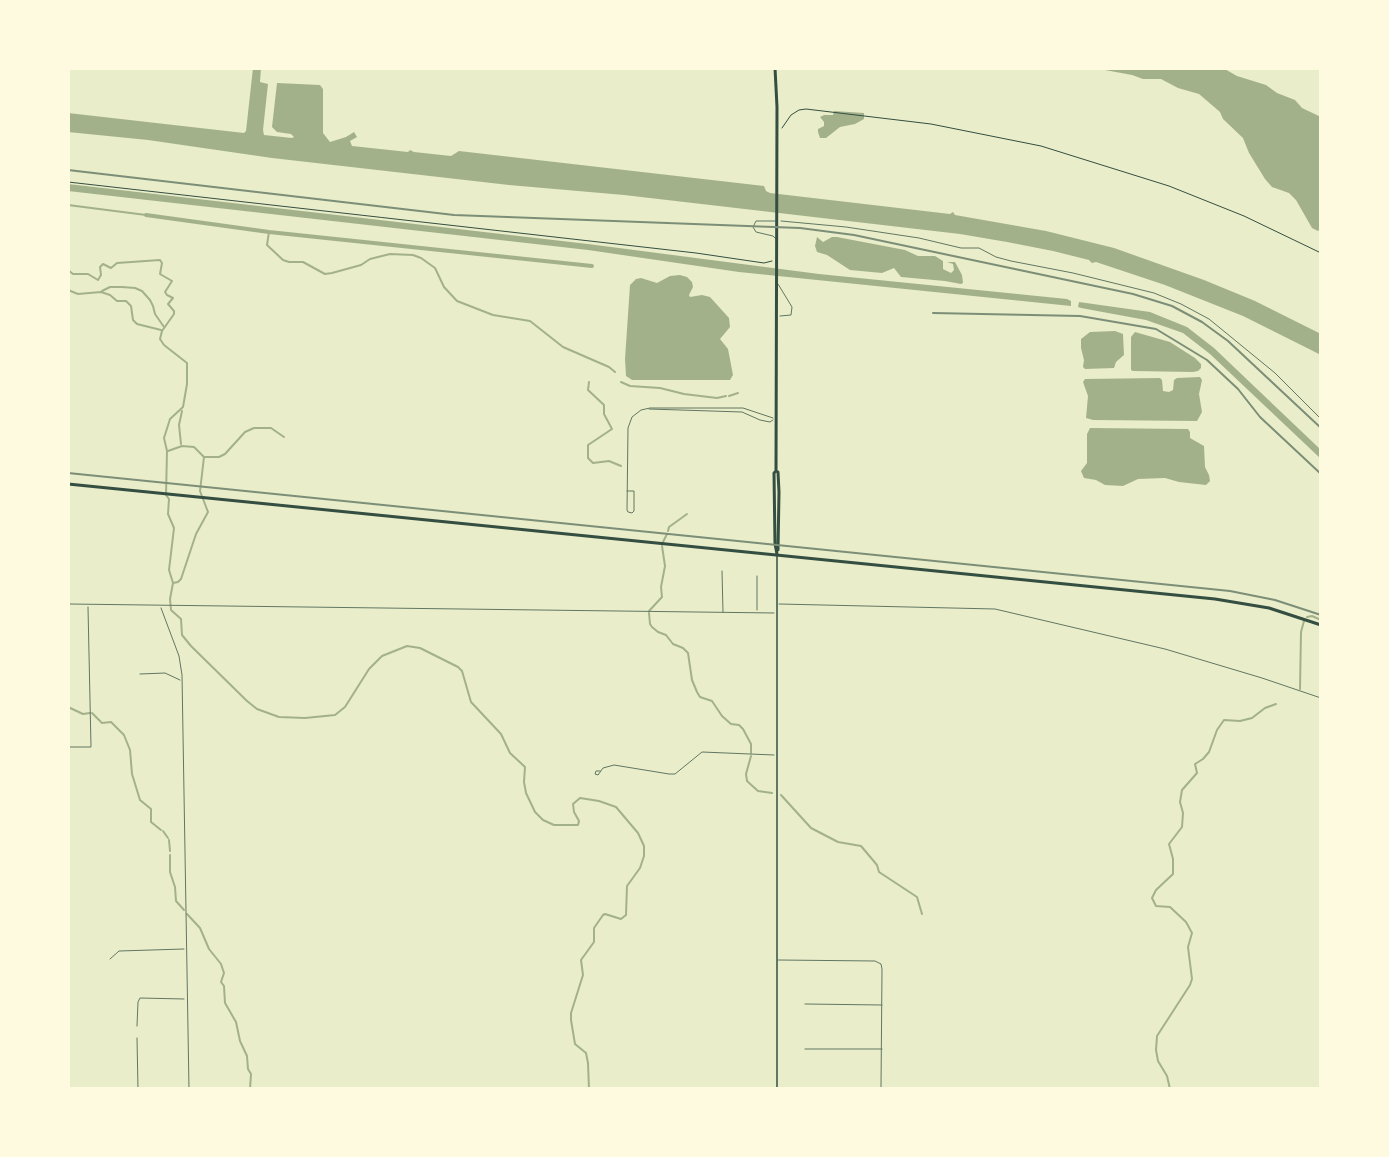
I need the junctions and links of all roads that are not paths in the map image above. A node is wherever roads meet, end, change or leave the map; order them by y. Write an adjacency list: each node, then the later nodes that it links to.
1 (775, 68): 2 (main road)
2 (776, 316): 3 (main road); 4 (street)
3 (776, 419): 6 (street); 7 (main road)
4 (1321, 419)
5 (68, 484): 7 (main road)
6 (627, 491): 6 (street)
7 (777, 554): 11 (street); 17 (main road)
8 (722, 571): 14 (street)
9 (757, 576): 15 (street)
10 (68, 604): 12 (street)
11 (777, 604): 16 (street); 20 (street)
12 (88, 605): 13 (street); 21 (street)
13 (160, 606): 14 (street); 19 (street)
14 (723, 612): 15 (street)
15 (757, 612): 16 (street)
16 (777, 613): 22 (street)
17 (1321, 625)
18 (140, 674): 19 (street)
19 (182, 681): 24 (street)
20 (1321, 698)
21 (68, 747)
22 (777, 755): 23 (street); 26 (street)
23 (600, 771)
24 (186, 949): 25 (street); 27 (street)
25 (110, 959)
26 (777, 960): 29 (street); 36 (street)
27 (187, 999): 30 (street); 35 (street)
28 (805, 1004): 29 (street)
29 (883, 1005): 33 (street)
30 (137, 1026)
31 (137, 1038): 34 (street)
32 (805, 1049): 33 (street)
33 (882, 1049): 37 (street)
34 (138, 1089)
35 (189, 1089)
36 (777, 1089)
37 (881, 1089)

